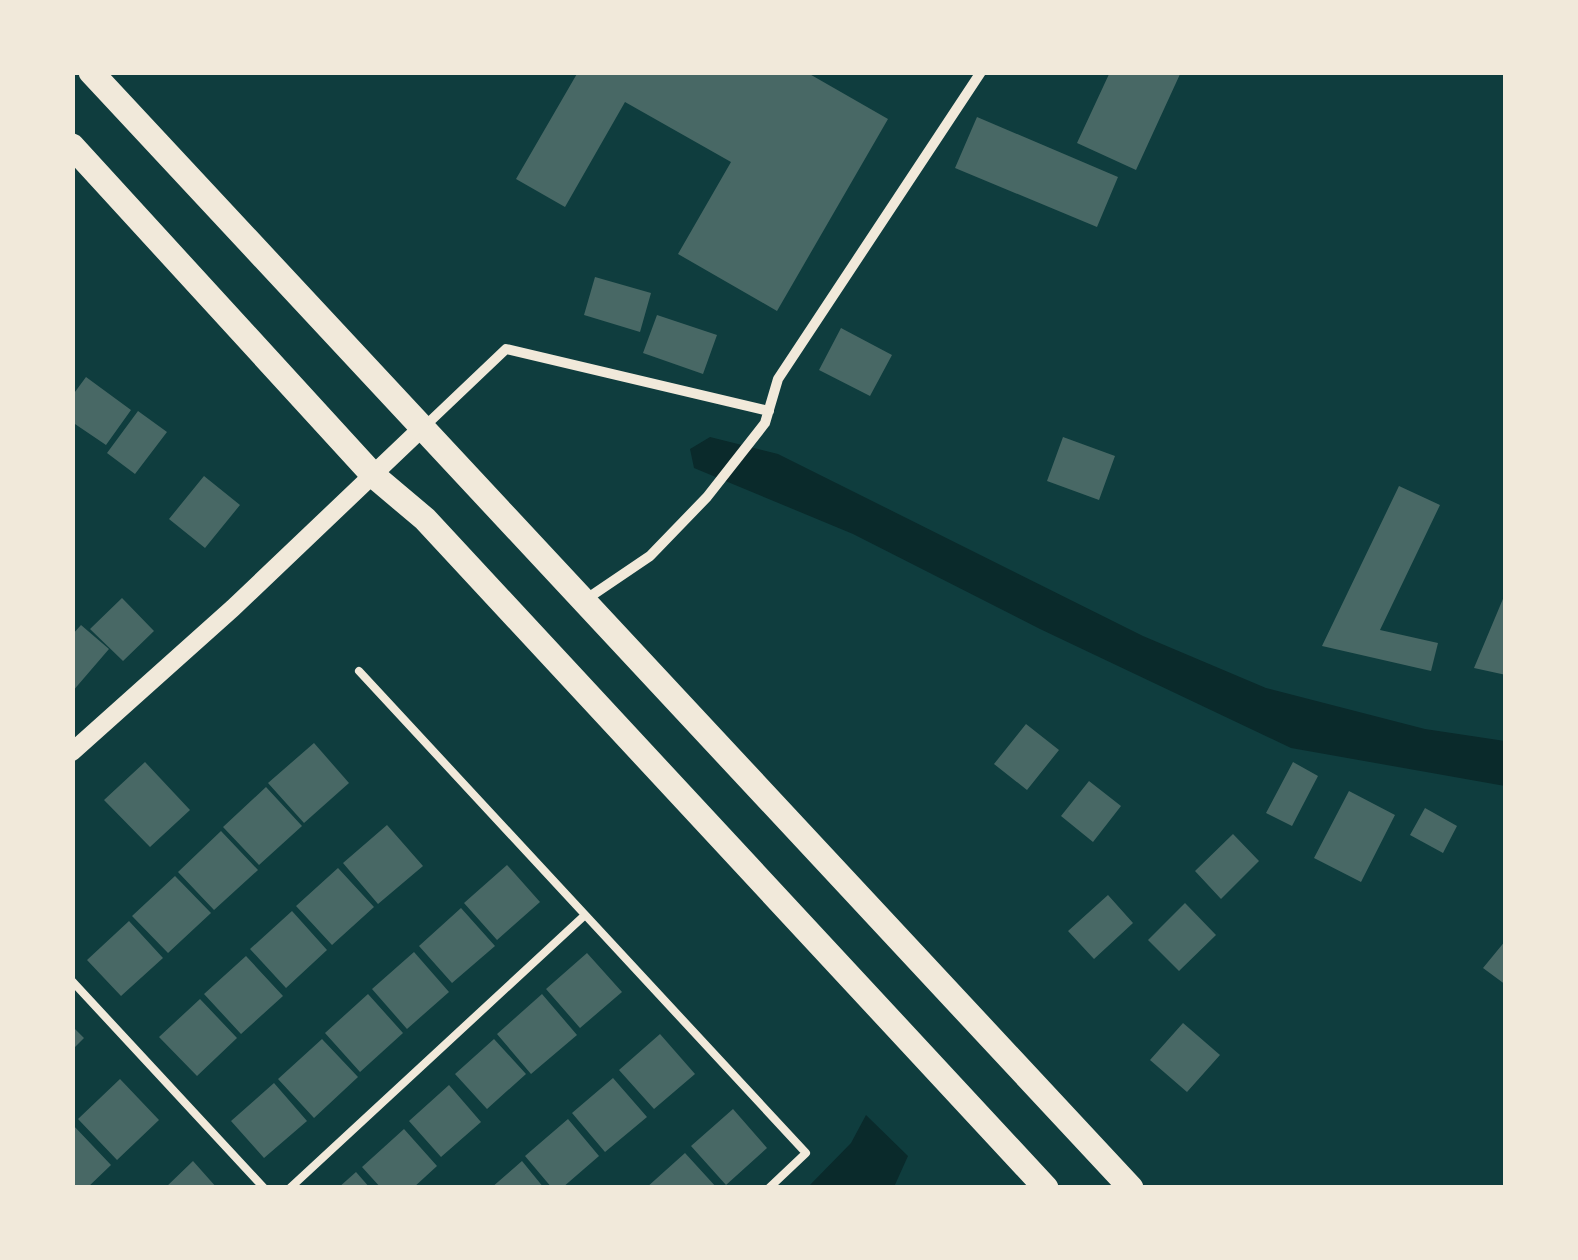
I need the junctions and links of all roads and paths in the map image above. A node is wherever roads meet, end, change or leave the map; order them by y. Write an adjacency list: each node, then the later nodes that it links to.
1 (91, 72): 5 (main road)
2 (980, 72): 4 (street)
3 (72, 146): 6 (main road)
4 (769, 411): 5 (street); 7 (street)
5 (423, 427): 6 (street); 7 (main road)
6 (374, 476): 9 (street); 15 (main road)
7 (584, 600): 16 (main road)
8 (359, 671): 10 (lane)
9 (72, 752)
10 (585, 915): 13 (lane); 14 (lane)
11 (72, 981): 12 (lane)
12 (264, 1188)
13 (290, 1188)
14 (768, 1188)
15 (1046, 1188)
16 (1131, 1188)

